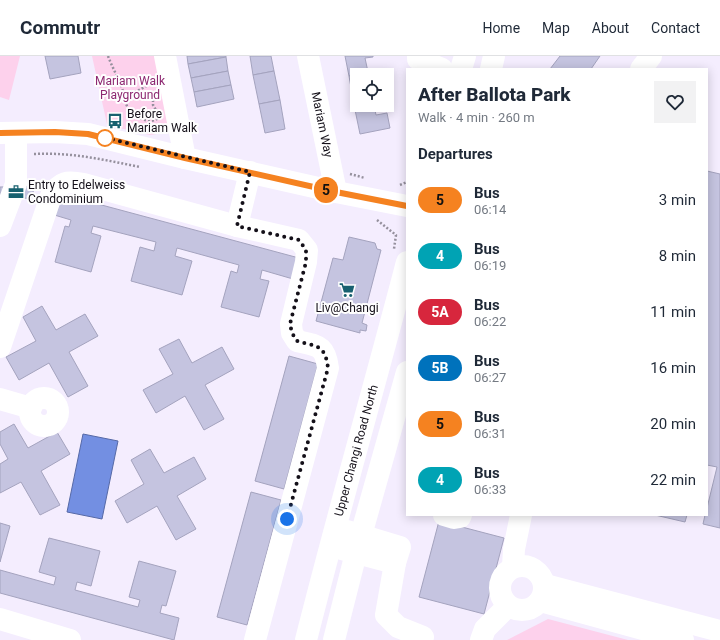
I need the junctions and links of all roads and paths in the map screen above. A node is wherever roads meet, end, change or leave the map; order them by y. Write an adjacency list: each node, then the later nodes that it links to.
1 (108, 56): 13 (path)
2 (165, 56): 16 (street)
3 (308, 56): 18 (street, Mariam Way)
4 (418, 56): 8 (street)
5 (465, 56): 9 (street)
6 (494, 56): 10 (street)
7 (651, 56): 11 (street)
8 (440, 68)
9 (461, 68)
10 (491, 68)
11 (642, 68)
12 (154, 82): 13 (path)
13 (124, 98): 14 (path)
14 (158, 119)
15 (8, 133): 16 (street); 20 (street)
16 (185, 158): 17 (street)
17 (250, 172): 18 (street); 21 (street)
18 (336, 192): 19 (street)
19 (406, 206)
20 (2, 213)
21 (237, 226): 23 (street); 39 (street)
22 (406, 266): 30 (street, Upper Changi Road North)
23 (0, 347)
24 (406, 376): 31 (street)
25 (0, 399): 26 (street)
26 (31, 408)
27 (447, 516): 28 (street)
28 (460, 516)
29 (521, 516): 32 (street)
30 (332, 537): 31 (street); 40 (street, Upper Changi Road North)
31 (358, 544): 37 (street); 41 (street)
32 (513, 567): 33 (street); 34 (street)
33 (543, 593): 34 (street); 36 (street); 43 (street)
34 (508, 606): 42 (street)
35 (0, 619): 38 (street)
36 (720, 631)
37 (423, 637)
38 (70, 640)
39 (255, 640)
40 (306, 640)
41 (334, 640)
42 (480, 640)
43 (683, 640)

